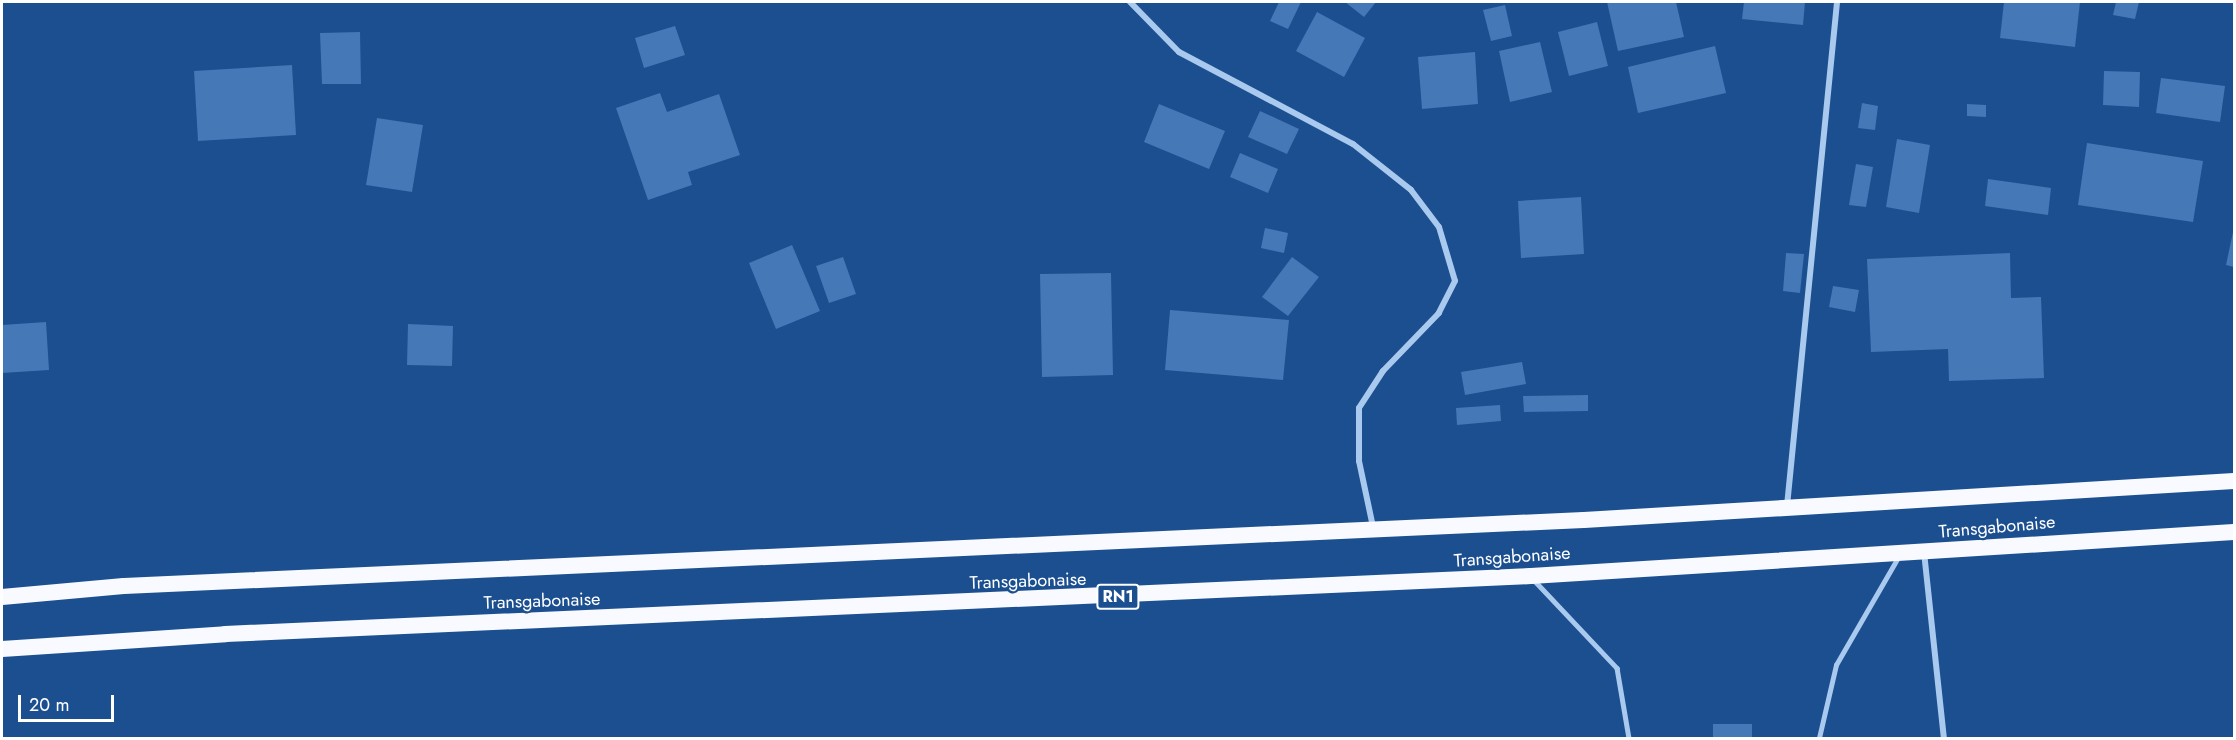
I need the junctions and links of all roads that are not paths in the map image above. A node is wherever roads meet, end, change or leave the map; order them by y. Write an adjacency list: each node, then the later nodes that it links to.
1 (1130, 2): 5 (street)
2 (1838, 2): 4 (street)
3 (2235, 482): 4 (highway, Transgabonaise)
4 (1786, 506): 5 (highway, Transgabonaise)
5 (1374, 531): 10 (highway, Transgabonaise)
6 (2235, 532): 7 (highway, Transgabonaise / RN1)
7 (1924, 552): 8 (highway, Transgabonaise / RN1); 14 (street)
8 (1899, 555): 9 (highway, Transgabonaise / RN1); 13 (lane)
9 (1531, 576): 11 (highway, Transgabonaise / RN1); 12 (lane)
10 (2, 597)
11 (2, 649)
12 (1629, 738)
13 (1819, 738)
14 (1944, 738)

